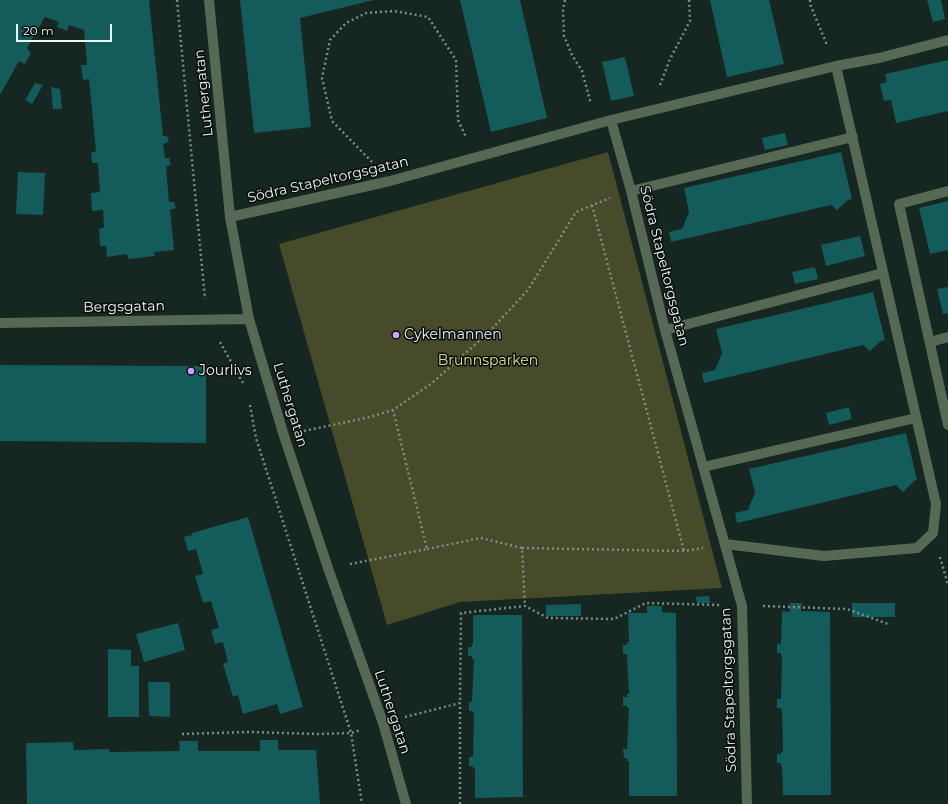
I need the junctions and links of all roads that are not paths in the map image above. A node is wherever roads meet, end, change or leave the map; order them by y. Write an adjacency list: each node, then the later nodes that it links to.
1 (209, 0): 8 (street, Luthergatan)
2 (948, 40): 3 (street)
3 (836, 66): 4 (street); 5 (street)
4 (611, 120): 6 (street, Södra Stapeltorgsgatan); 8 (street, Södra Stapeltorgsgatan)
5 (853, 137): 6 (street); 9 (street)
6 (631, 191): 12 (street, Södra Stapeltorgsgatan)
7 (948, 191): 14 (street)
8 (230, 217): 10 (street, Luthergatan)
9 (884, 273): 12 (street); 15 (street)
10 (249, 319): 11 (street, Bergsgatan); 19 (street, Luthergatan)
11 (0, 323)
12 (665, 330): 17 (street, Södra Stapeltorgsgatan)
13 (948, 337): 14 (street)
14 (930, 342): 16 (street)
15 (916, 418): 17 (street); 18 (street)
16 (948, 425)
17 (703, 467): 18 (street, Södra Stapeltorgsgatan)
18 (725, 544): 20 (street, Södra Stapeltorgsgatan)
19 (406, 804)
20 (747, 804)

